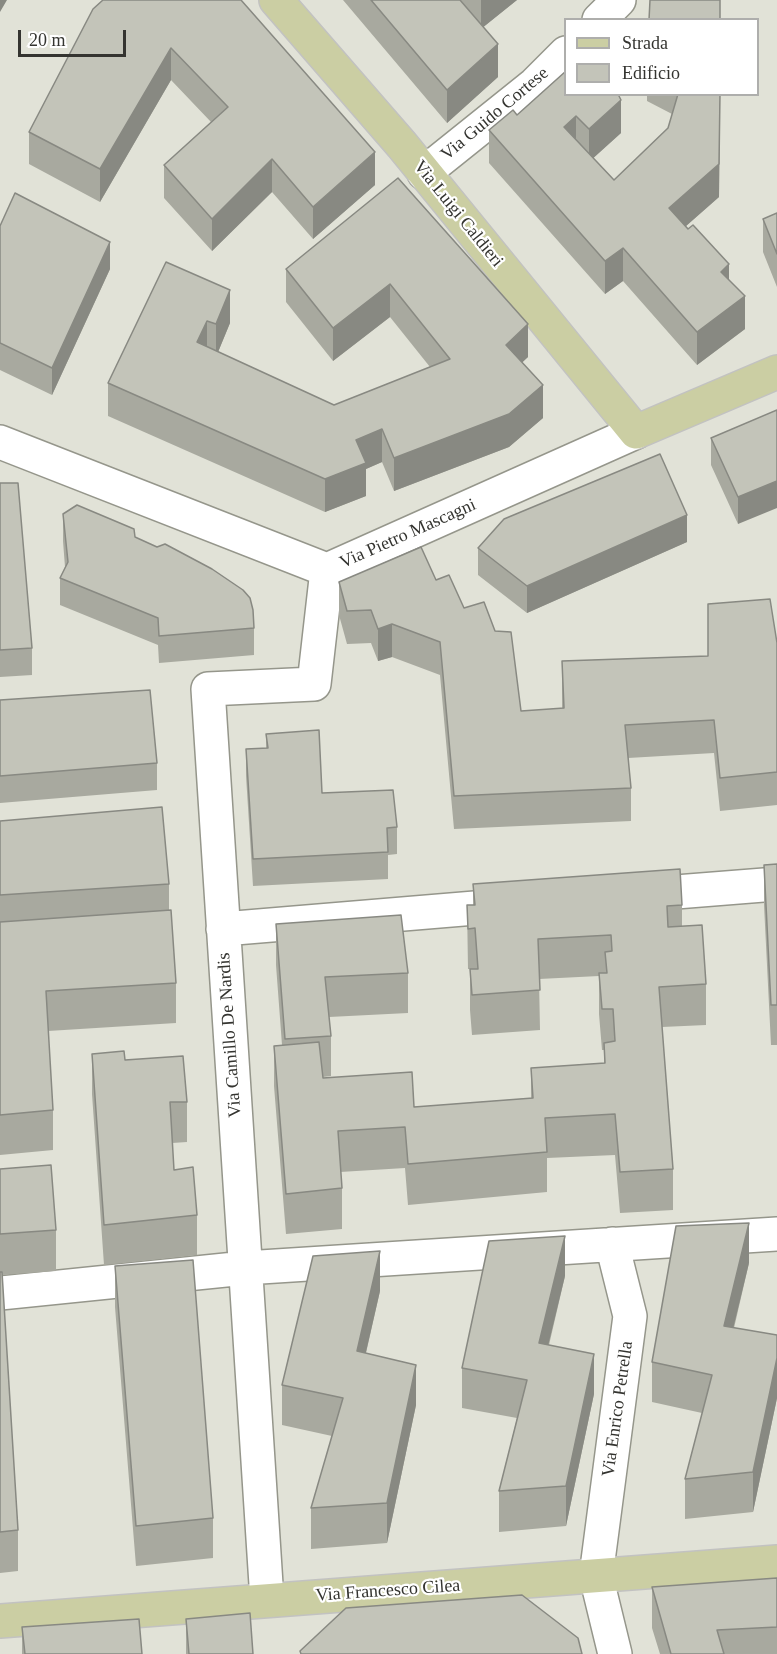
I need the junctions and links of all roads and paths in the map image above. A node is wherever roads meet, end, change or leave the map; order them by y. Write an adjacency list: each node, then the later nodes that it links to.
1 (276, 0): 5 (main road, Via Luigi Caldieri)
2 (619, 0): 3 (street)
3 (601, 18)
4 (564, 55): 5 (street, Via Guido Cortese)
5 (424, 173): 7 (main road, Via Luigi Caldieri)
6 (777, 372): 7 (main road, Via Pietro Mascagni)
7 (636, 432): 9 (street, Via Pietro Mascagni)
8 (0, 442): 9 (street, Via Pietro Mascagni)
9 (327, 570): 13 (street, Via Camillo De Nardis)
10 (777, 884): 11 (street)
11 (612, 897)
12 (541, 903): 13 (street)
13 (223, 929): 16 (street, Via Camillo De Nardis)
14 (777, 1234): 15 (street)
15 (612, 1244): 16 (street); 19 (street, Via Enrico Petrella)
16 (245, 1268): 17 (street); 20 (street, Via Camillo De Nardis)
17 (0, 1293)
18 (777, 1562): 19 (main road, Via Francesco Cilea)
19 (596, 1576): 20 (main road, Via Francesco Cilea); 22 (street)
20 (267, 1600): 21 (main road, Via Francesco Cilea)
21 (0, 1621)
22 (615, 1654)

